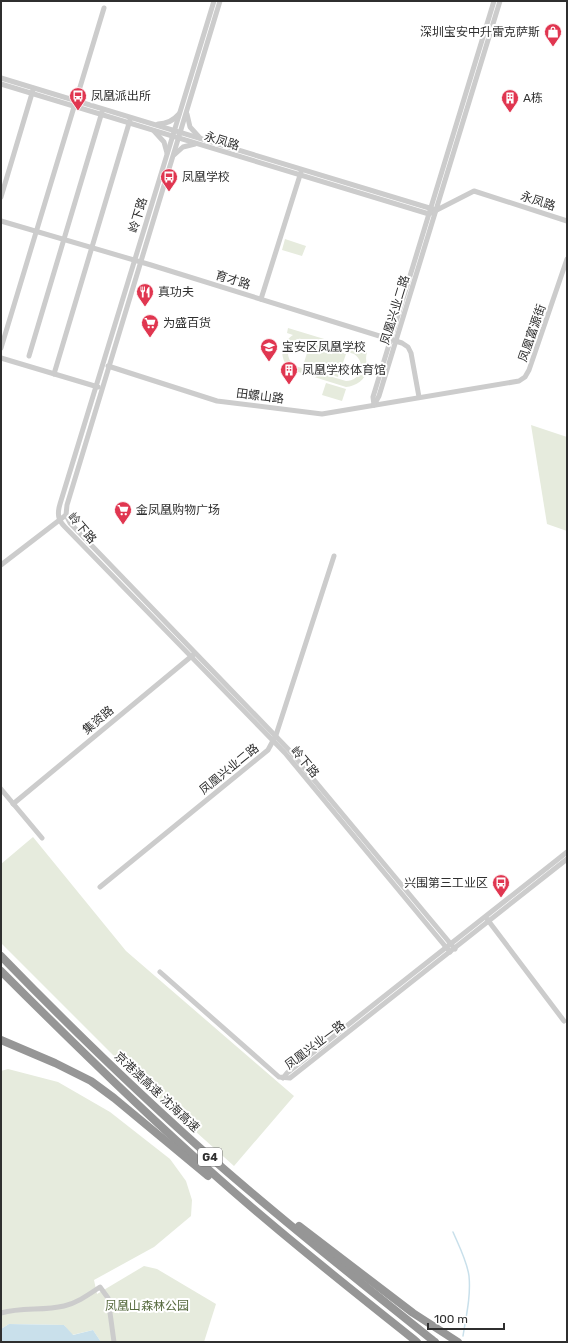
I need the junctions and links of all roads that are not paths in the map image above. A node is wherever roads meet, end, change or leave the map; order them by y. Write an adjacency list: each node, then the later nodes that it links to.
1 (214, 1): 10 (street, 岭下路)
2 (220, 1): 10 (street, 岭下路)
3 (494, 1): 21 (street, 凤凰兴业二路)
4 (500, 1): 21 (street, 凤凰兴业二路)
5 (104, 8): 9 (street)
6 (1, 78): 8 (street, 永凤路)
7 (1, 84): 8 (street, 永凤路)
8 (33, 90): 9 (street, 永凤路); 20 (street)
9 (74, 103): 11 (street, 永凤路); 24 (street)
10 (184, 109): 13 (street); 14 (street, 岭下路); 15 (street)
11 (102, 111): 12 (street, 永凤路); 25 (street)
12 (130, 120): 13 (street, 永凤路); 26 (street)
13 (150, 126): 14 (street, 永凤路); 17 (street)
14 (177, 134): 15 (street, 永凤路); 16 (street, 永凤路); 17 (street, 岭下路); 18 (street, 岭下路)
15 (204, 140): 19 (street, 永凤路)
16 (200, 144): 18 (street); 19 (street, 永凤路)
17 (166, 159): 28 (street, 岭下路)
18 (172, 159): 29 (street, 岭下路)
19 (301, 172): 21 (street, 永凤路); 30 (street)
20 (1, 198)
21 (432, 211): 23 (street, 永凤路); 31 (street, 凤凰兴业二路); 31 (street, 凤凰兴业二路)
22 (1, 221): 24 (street, 育才路)
23 (567, 221)
24 (36, 232): 25 (street, 育才路); 32 (street)
25 (64, 240): 26 (street, 育才路); 33 (street)
26 (91, 248): 28 (street, 育才路); 37 (street)
27 (567, 259): 40 (street, 凤凰富源街)
28 (135, 261): 29 (street, 育才路); 35 (street, 岭下路)
29 (141, 262): 30 (street, 育才路); 36 (street, 岭下路)
30 (261, 299): 31 (street, 育才路)
31 (393, 340): 40 (street, 育才路); 41 (street, 凤凰兴业二路)
32 (1, 348)
33 (29, 356)
34 (1, 358): 37 (street)
35 (103, 365): 36 (street, 田螺山路); 38 (street, 岭下路)
36 (109, 366): 39 (street, 岭下路); 41 (street, 田螺山路)
37 (54, 374): 38 (street)
38 (96, 386): 39 (street); 43 (street, 岭下路)
39 (102, 388): 42 (street, 岭下路)
40 (419, 397): 41 (street, 田螺山路)
41 (374, 405)
42 (66, 515): 43 (street); 46 (street, 岭下路)
43 (59, 519): 45 (street); 47 (street, 岭下路)
44 (334, 556): 48 (street, 凤凰兴业二路)
45 (1, 565)
46 (196, 652): 47 (street, 集资路); 48 (street, 岭下路)
47 (191, 656): 49 (street, 岭下路); 51 (street, 集资路)
48 (276, 735): 49 (street, 凤凰兴业二路); 57 (street, 岭下路)
49 (274, 741): 55 (street, 凤凰兴业二路); 57 (street, 岭下路)
50 (1, 789): 51 (street)
51 (13, 804): 52 (street)
52 (42, 838)
53 (567, 852): 56 (street, 凤凰兴业一路)
54 (567, 859): 56 (street, 凤凰兴业一路)
55 (100, 887)
56 (487, 919): 57 (street, 凤凰兴业一路); 61 (street)
57 (451, 948): 60 (street, 凤凰兴业一路)
58 (1, 956): 63 (highway, 京港澳高速 沈海高速 / G4)
59 (1, 971): 64 (highway, 京港澳高速 沈海高速 / G4)
60 (160, 972)
61 (564, 1021)
62 (1, 1040): 64 (highway)
63 (218, 1164): 68 (highway, 京港澳高速 沈海高速 / G4); 69 (highway)
64 (252, 1207): 67 (highway, 京港澳高速 沈海高速 / G4)
65 (1, 1313): 66 (street)
66 (114, 1342)
67 (417, 1342)
68 (435, 1342)
69 (458, 1342)

